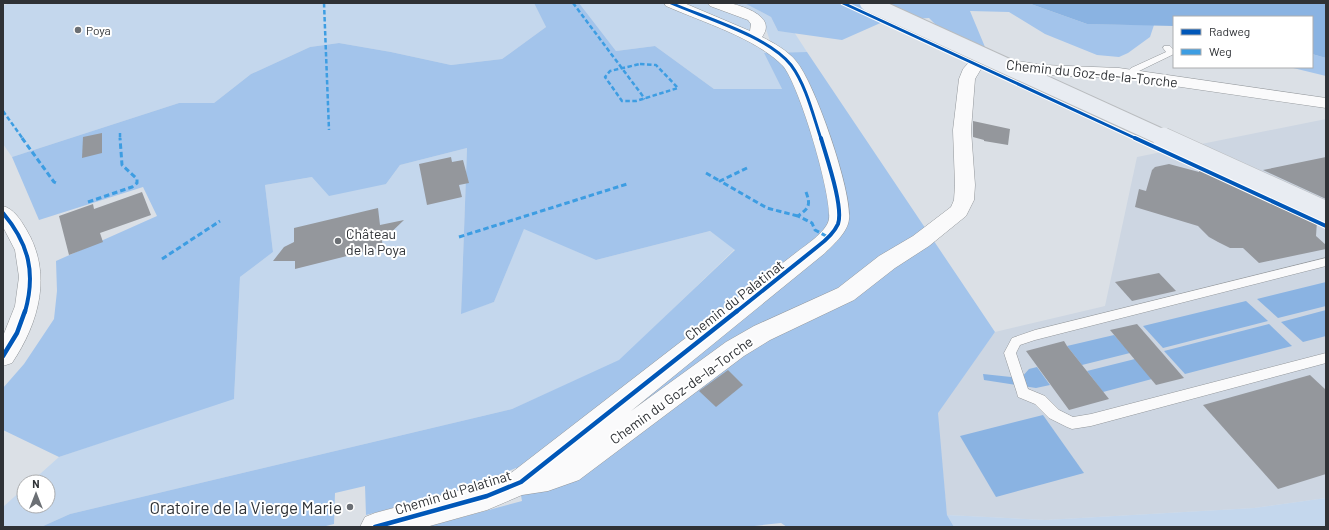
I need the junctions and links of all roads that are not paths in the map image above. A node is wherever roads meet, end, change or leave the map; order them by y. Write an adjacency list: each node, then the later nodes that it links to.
1 (671, 3): 4 (street, Chemin du Palatinat)
2 (715, 3): 4 (street)
3 (868, 3): 8 (main road, bridge)
4 (752, 39): 13 (street, Chemin du Palatinat)
5 (1167, 48): 6 (lane)
6 (1132, 75): 7 (street, Chemin du Goz-de-la-Torche); 13 (street, Chemin du Goz-de-la-Torche)
7 (1326, 103)
8 (1326, 212)
9 (3, 213): 11 (street)
10 (1326, 262): 12 (lane)
11 (3, 356)
12 (1326, 358)
13 (521, 482): 14 (street, Chemin du Palatinat)
14 (375, 527)

